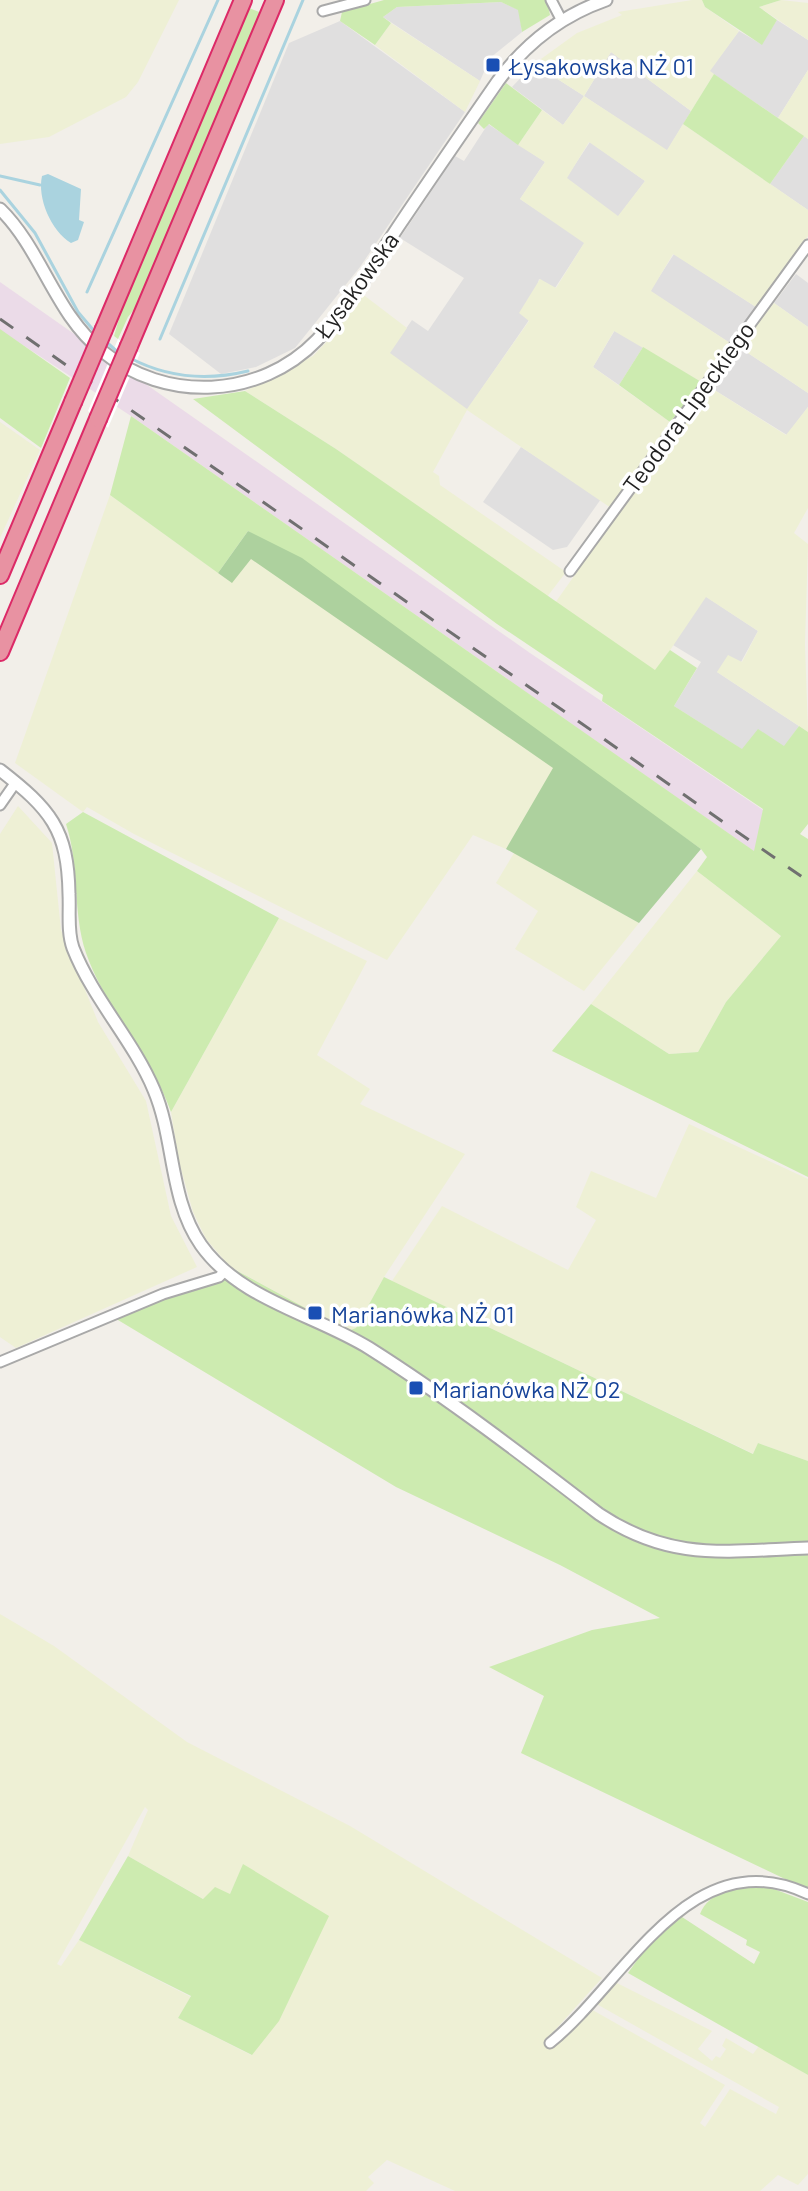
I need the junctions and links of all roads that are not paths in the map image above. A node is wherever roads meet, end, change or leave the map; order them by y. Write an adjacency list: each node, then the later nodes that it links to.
1 (243, 0): 11 (highway, bridge)
2 (275, 0): 12 (highway, bridge)
3 (365, 0): 6 (street)
4 (551, 0): 7 (street)
5 (606, 0): 7 (street, Łysakowska)
6 (323, 11)
7 (562, 21): 8 (street, Łysakowska)
8 (0, 209)
9 (808, 245): 10 (street, Teodora Lipeckiego)
10 (570, 571)
11 (0, 575)
12 (0, 652)
13 (0, 770): 14 (street)
14 (16, 782): 15 (street); 16 (street)
15 (0, 805)
16 (225, 1271): 17 (street); 18 (street)
17 (0, 1362)
18 (808, 1548)
19 (808, 1894): 20 (street)
20 (550, 2043)

